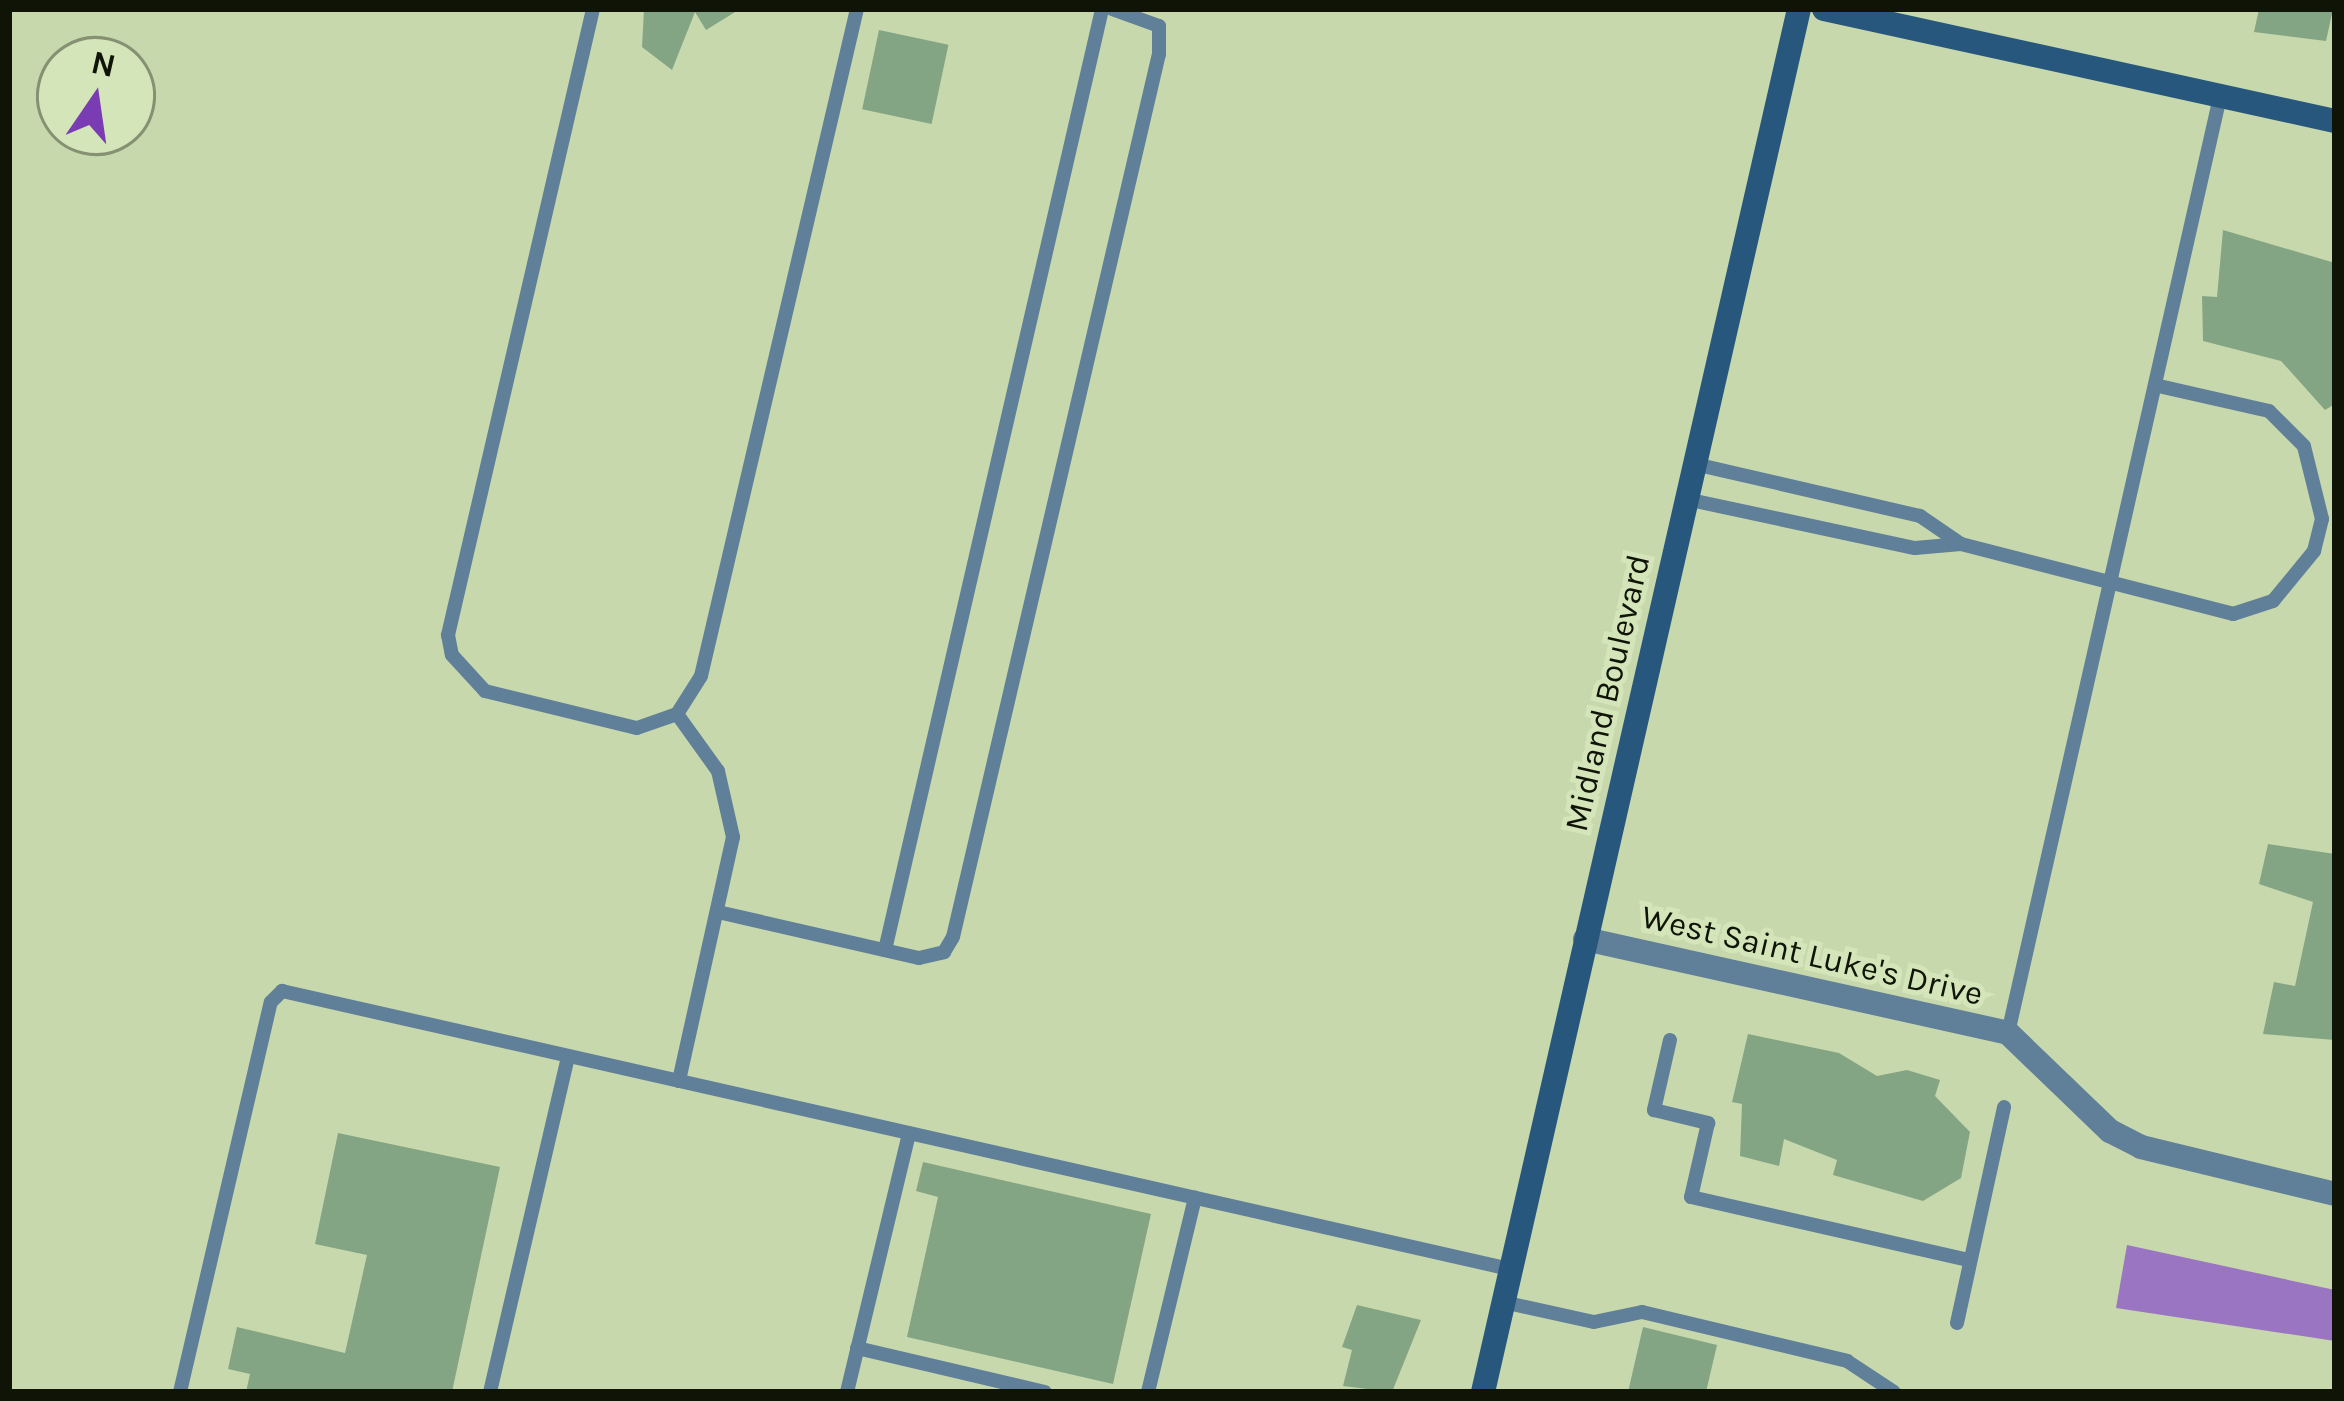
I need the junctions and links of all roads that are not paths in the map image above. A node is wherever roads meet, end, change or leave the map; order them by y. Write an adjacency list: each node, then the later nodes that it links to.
1 (593, 9): 14 (lane)
2 (857, 9): 14 (lane)
3 (1102, 9): 17 (lane)
4 (1112, 9): 17 (lane)
5 (1799, 9): 10 (main road, Midland Boulevard)
6 (1824, 9): 7 (main road)
7 (2220, 97): 8 (main road); 9 (lane)
8 (2335, 121)
9 (2156, 385): 13 (lane); 13 (lane)
10 (1694, 464): 11 (main road, Midland Boulevard); 12 (lane)
11 (1686, 499): 12 (lane); 16 (main road, Midland Boulevard)
12 (1961, 544): 13 (lane)
13 (2110, 586): 18 (lane)
14 (677, 714): 15 (lane)
15 (718, 912): 17 (lane); 21 (lane)
16 (1585, 939): 18 (street, West Saint Luke's Drive); 27 (main road, Midland Boulevard)
17 (885, 950)
18 (2008, 1033): 24 (street, West Saint Luke's Drive)
19 (1670, 1040): 26 (lane)
20 (568, 1056): 21 (lane); 31 (lane); 32 (lane)
21 (679, 1081): 23 (lane)
22 (2004, 1107): 26 (lane)
23 (909, 1133): 25 (lane); 30 (lane)
24 (2335, 1194)
25 (1195, 1198): 27 (lane); 35 (lane)
26 (1969, 1260): 29 (lane)
27 (1510, 1269): 28 (main road, Midland Boulevard)
28 (1503, 1303): 36 (main road, Midland Boulevard); 37 (lane)
29 (1957, 1323)
30 (857, 1348): 33 (lane); 34 (lane)
31 (180, 1392)
32 (490, 1392)
33 (847, 1392)
34 (1045, 1392)
35 (1148, 1392)
36 (1483, 1392)
37 (1894, 1392)

